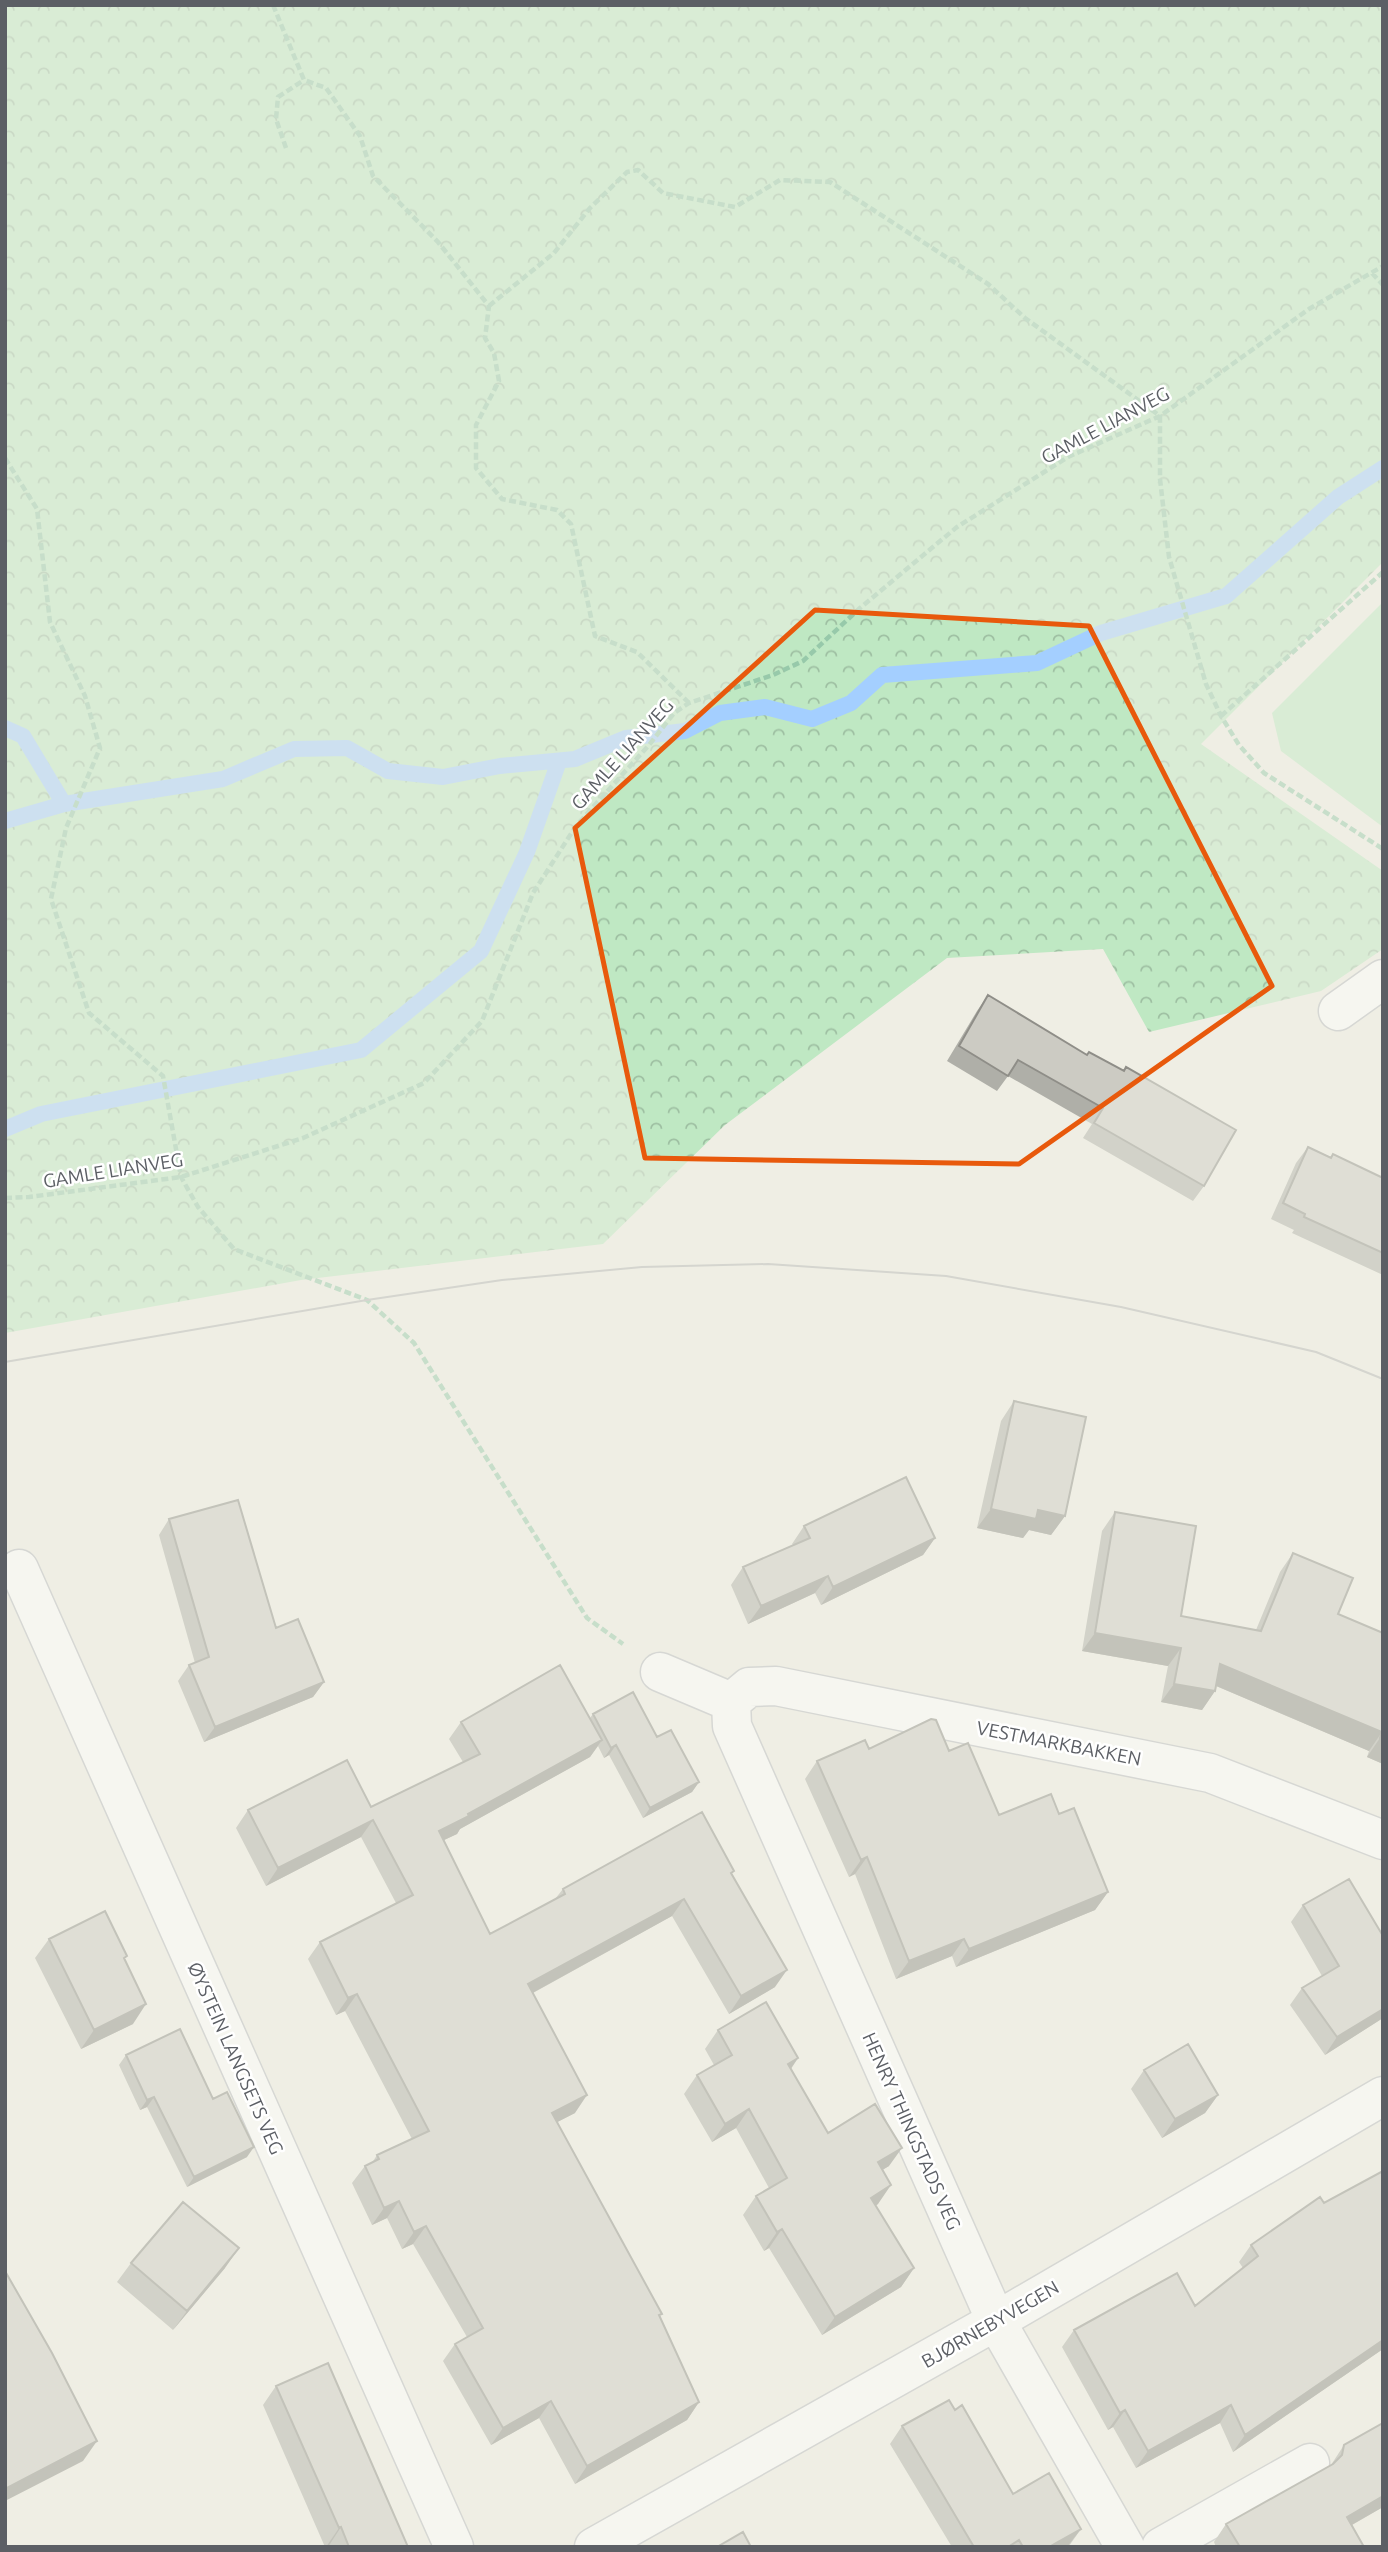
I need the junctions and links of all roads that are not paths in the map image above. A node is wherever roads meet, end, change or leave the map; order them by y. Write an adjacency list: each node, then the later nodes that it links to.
1 (1383, 979): 2 (street)
2 (1338, 1011)
3 (19, 1569): 10 (street, ØYSTEIN LANGSETS VEG)
4 (660, 1672): 5 (street)
5 (731, 1702): 6 (street, VESTMARKBAKKEN); 8 (street, HENRY THINGSTADS VEG)
6 (1383, 1840)
7 (1383, 2096): 8 (street, BJØRNEBYVEGEN)
8 (996, 2321): 11 (street, BJØRNEBYVEGEN); 12 (street, HENRY THINGSTADS VEG)
9 (1310, 2463): 13 (street)
10 (454, 2547)
11 (594, 2547)
12 (1125, 2547)
13 (1161, 2547)

